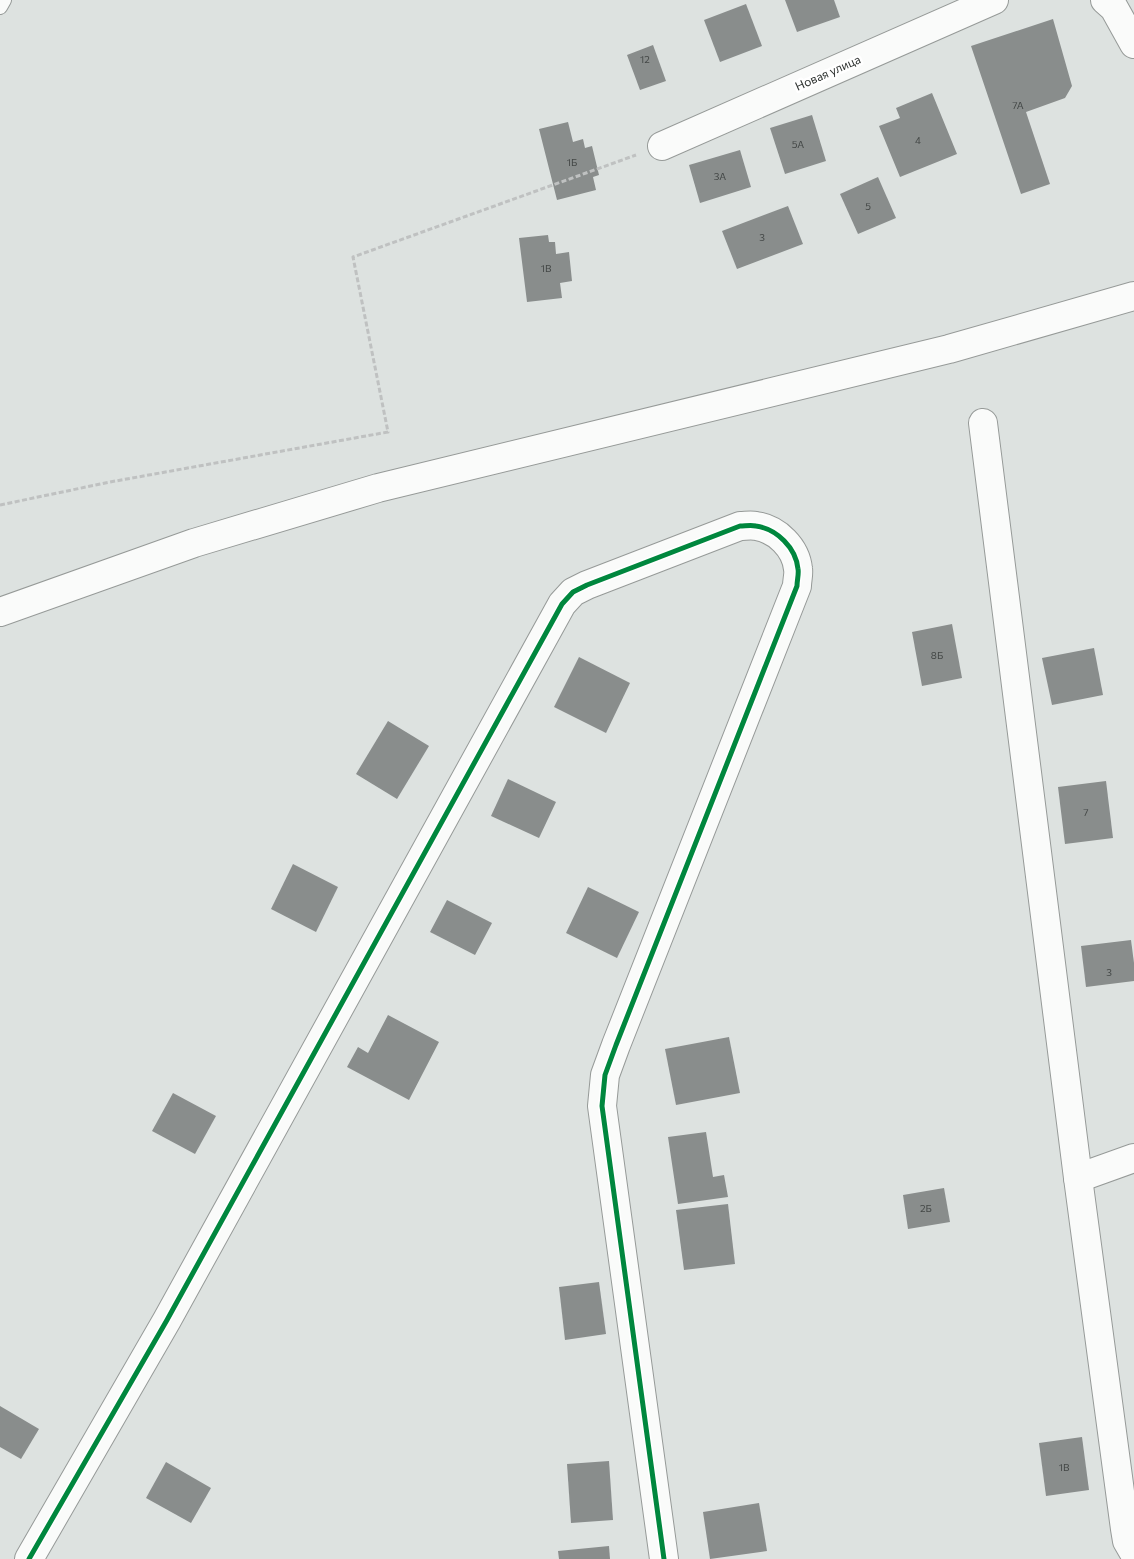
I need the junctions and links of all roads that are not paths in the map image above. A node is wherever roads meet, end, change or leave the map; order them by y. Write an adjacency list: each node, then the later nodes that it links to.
1 (994, 0): 4 (street, Новая улица)
2 (1105, 0): 3 (street)
3 (1134, 44)
4 (662, 146)
5 (1134, 296): 7 (street)
6 (983, 423): 9 (street)
7 (0, 612)
8 (1134, 1158): 9 (street)
9 (1078, 1178): 10 (street)
10 (1134, 1553)
11 (29, 1559): 12 (street)
12 (664, 1559)

